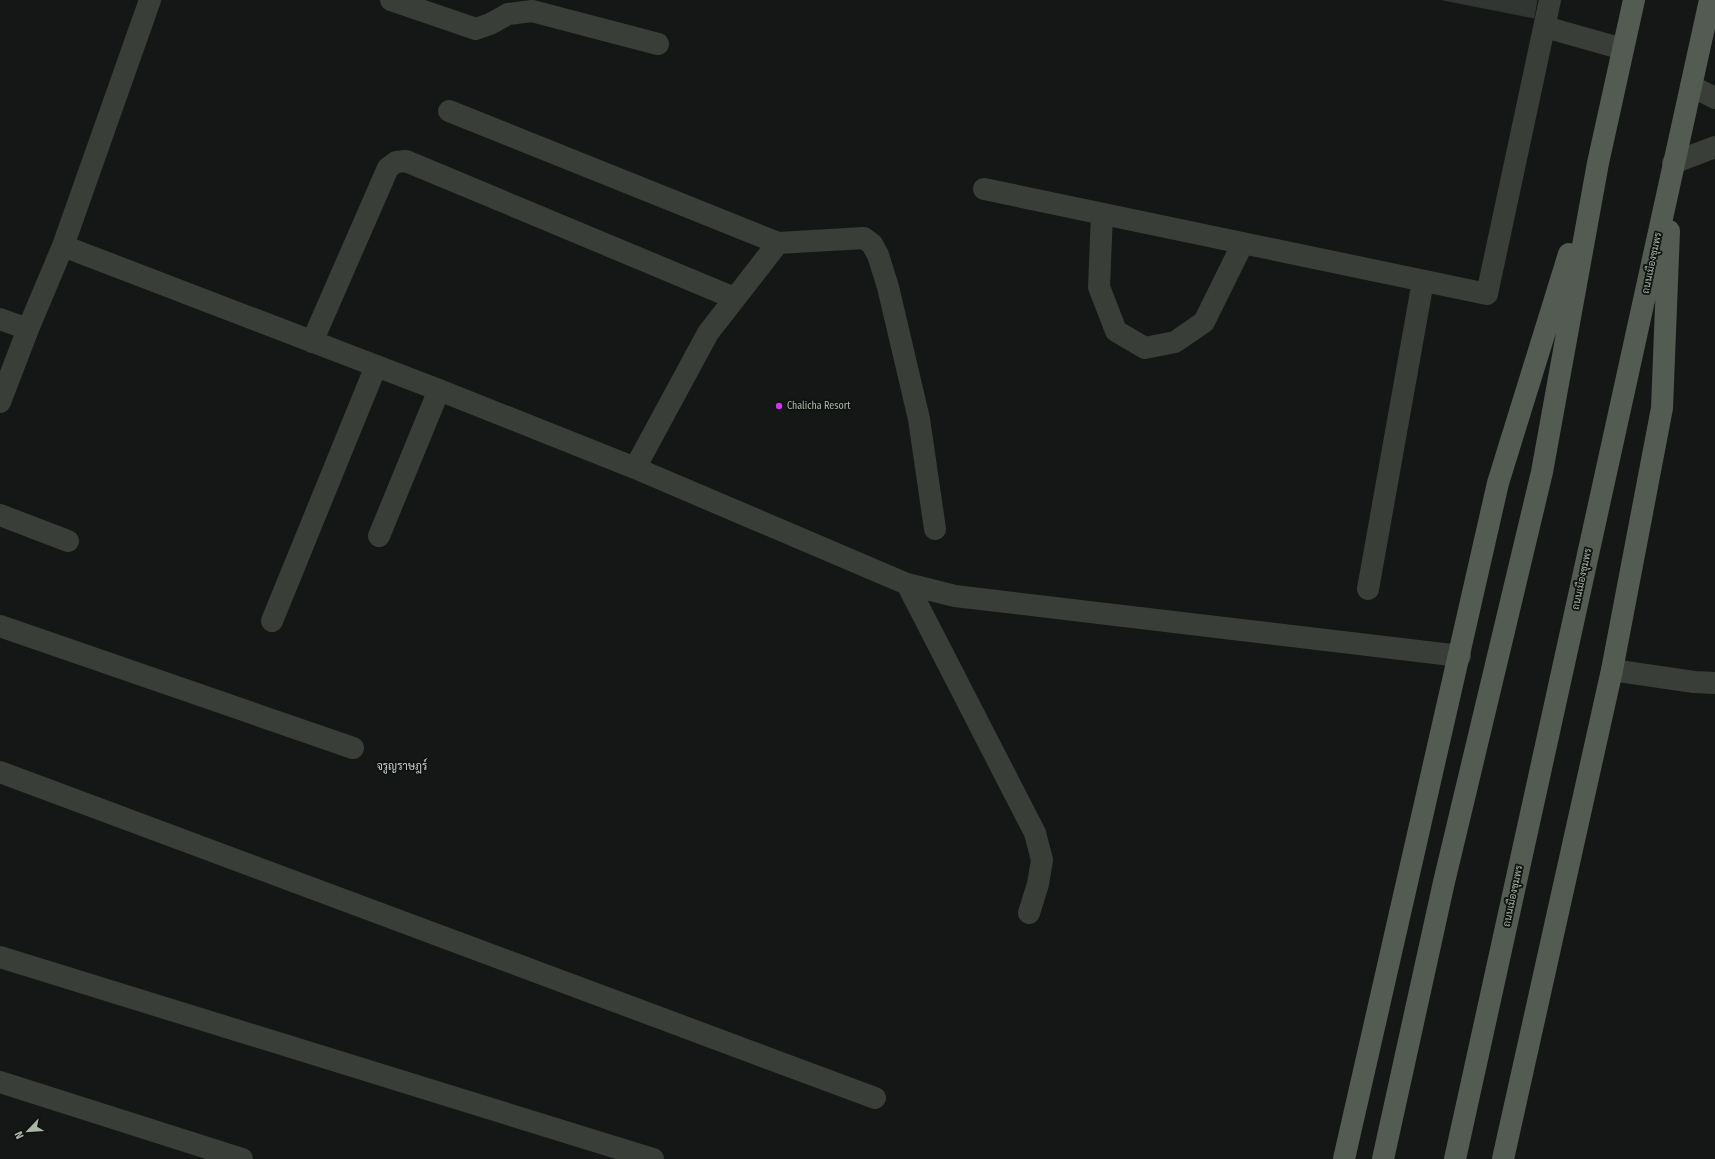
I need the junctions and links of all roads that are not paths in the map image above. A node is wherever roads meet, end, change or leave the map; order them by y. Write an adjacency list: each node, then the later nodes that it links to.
1 (150, 0): 19 (street)
2 (391, 0): 7 (street)
3 (1550, 0): 6 (street)
4 (1634, 0): 8 (main road)
5 (1710, 0): 9 (main road, ถนนเมืองชุมพร)
6 (1544, 28): 8 (street); 20 (street)
7 (658, 44)
8 (1622, 49): 13 (main road)
9 (1691, 86): 10 (street); 14 (main road, ถนนเมืองชุมพร)
10 (1715, 98)
11 (449, 111): 17 (street)
12 (1715, 147): 14 (street)
13 (1598, 163): 37 (main road); 49 (main road)
14 (1672, 170): 38 (main road); 50 (main road, ถนนเมืองชุมพร)
15 (984, 189): 16 (street)
16 (1102, 214): 18 (street); 18 (street)
17 (778, 243): 21 (street); 30 (street)
18 (1243, 243): 20 (street)
19 (63, 246): 23 (street); 24 (street)
20 (1423, 281): 34 (street)
21 (734, 298): 24 (street); 28 (street)
22 (0, 319): 23 (street)
23 (28, 329): 27 (street)
24 (312, 342): 25 (street)
25 (376, 366): 26 (street); 35 (street)
26 (439, 390): 28 (street); 31 (street)
27 (0, 402)
28 (635, 468): 33 (street)
29 (0, 515): 32 (street)
30 (935, 529)
31 (379, 536)
32 (68, 541)
33 (907, 584): 37 (street); 42 (street)
34 (1368, 589)
35 (272, 620)
36 (0, 626): 40 (street)
37 (1460, 656): 48 (main road)
38 (1612, 670): 39 (street); 51 (main road)
39 (1715, 683)
40 (353, 748)
41 (0, 772): 45 (street)
42 (1029, 912)
43 (0, 957): 47 (street)
44 (0, 1082): 46 (street)
45 (875, 1098)
46 (242, 1159)
47 (653, 1159)
48 (1344, 1159)
49 (1383, 1159)
50 (1455, 1159)
51 (1503, 1159)

